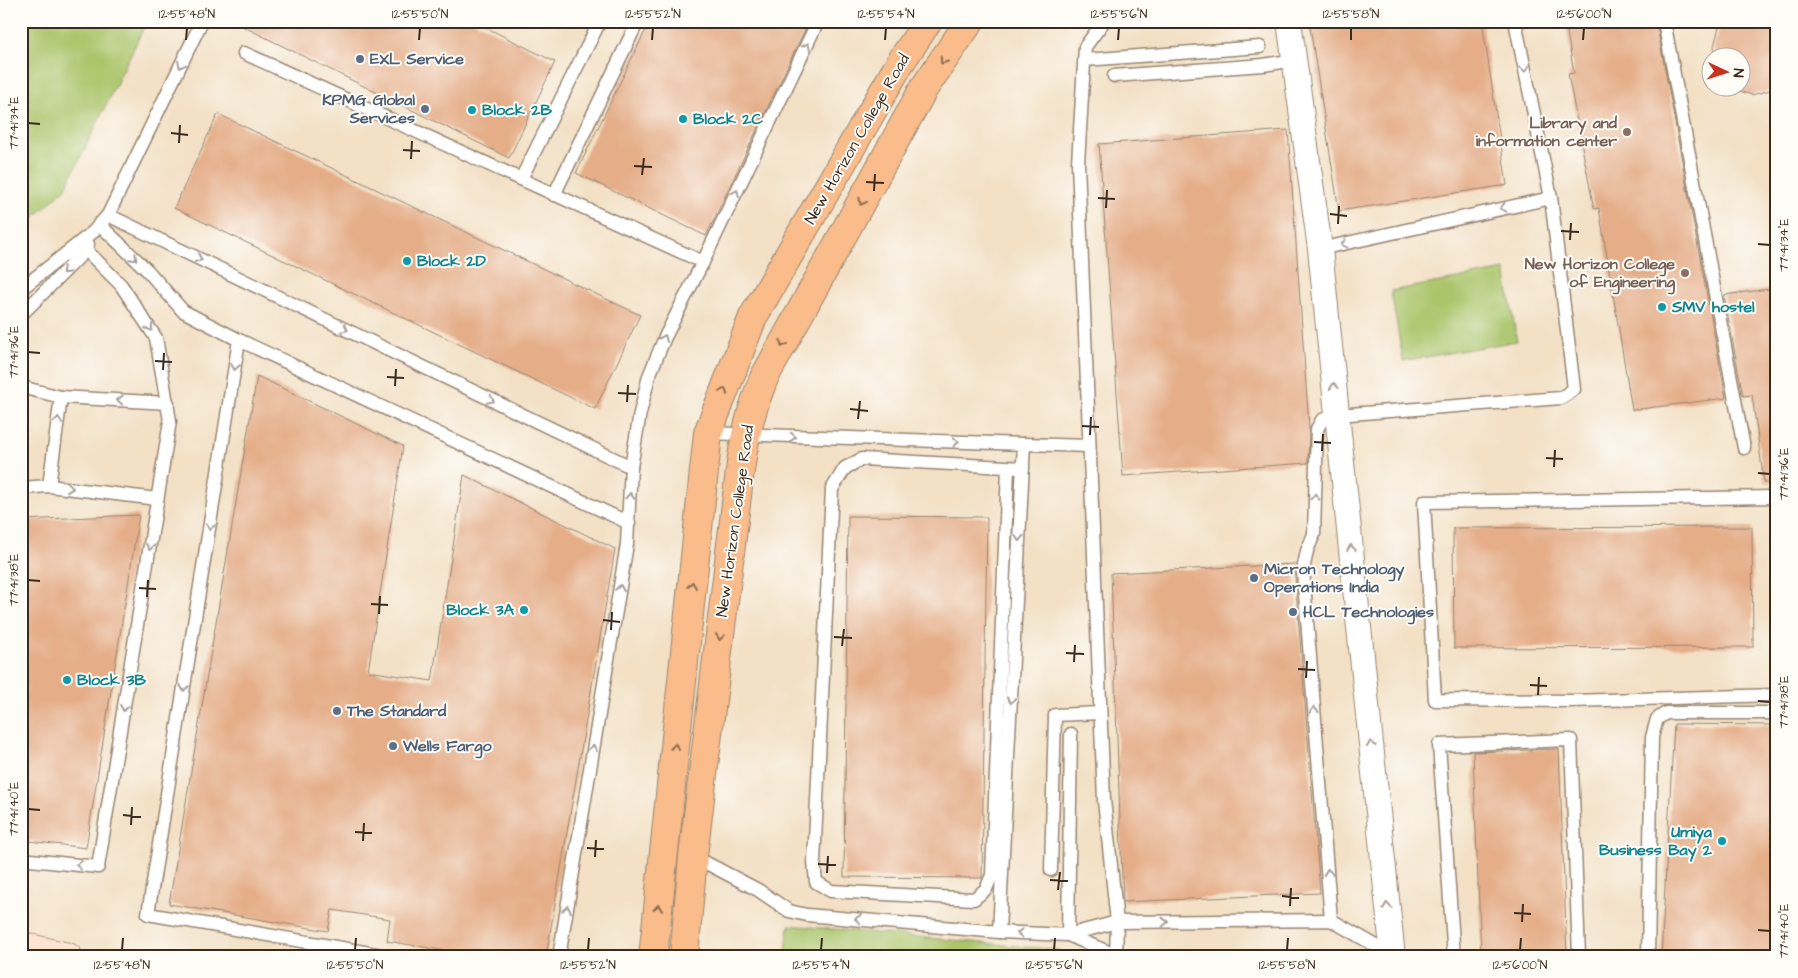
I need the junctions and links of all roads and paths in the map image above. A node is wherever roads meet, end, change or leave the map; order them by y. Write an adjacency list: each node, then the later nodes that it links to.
1 (202, 21): 19 (lane, one-way to 19)
2 (600, 21): 16 (lane)
3 (638, 21): 17 (lane)
4 (818, 21): 22 (lane, one-way to 4)
5 (928, 21): 30 (main road, New Horizon College Road, one-way to 5)
6 (970, 21): 31 (main road, New Horizon College Road, one-way to 31)
7 (1104, 21): 13 (lane)
8 (1289, 21): 14 (street)
9 (1515, 21): 18 (lane, one-way to 18)
10 (1664, 21): 34 (lane)
11 (1260, 47): 13 (lane)
12 (244, 53): 16 (lane)
13 (1085, 60): 33 (lane)
14 (1295, 60): 15 (lane); 20 (street)
15 (1114, 76)
16 (520, 179): 17 (lane)
17 (554, 195): 22 (lane)
18 (1550, 198): 20 (lane, one-way to 20); 29 (lane)
19 (100, 223): 21 (lane); 23 (lane); 25 (lane, one-way to 25); 35 (lane, one-way to 35)
20 (1320, 249): 29 (street, one-way to 20)
21 (86, 250): 24 (lane, one-way to 24); 28 (lane, one-way to 28)
22 (703, 262): 35 (lane, one-way to 22)
23 (21, 289)
24 (21, 315)
25 (239, 340): 42 (lane); 58 (lane, one-way to 58)
26 (21, 387): 27 (lane)
27 (60, 397): 28 (lane, one-way to 27); 38 (lane, one-way to 27)
28 (168, 403): 41 (lane)
29 (1337, 415): 50 (lane, one-way to 29); 56 (street, one-way to 29)
30 (708, 433): 31 (lane); 60 (main road, New Horizon College Road, one-way to 30)
31 (745, 434): 32 (lane, one-way to 32); 47 (main road, New Horizon College Road, one-way to 47)
32 (1024, 444): 33 (lane); 37 (lane)
33 (1089, 446): 44 (lane)
34 (1744, 448)
35 (631, 468): 42 (lane, one-way to 35)
36 (1008, 468): 36 (lane); 37 (lane)
37 (1023, 468): 52 (lane, one-way to 52)
38 (49, 486): 39 (lane); 41 (lane, one-way to 41)
39 (21, 488)
40 (1777, 497): 43 (lane)
41 (157, 499): 48 (lane, one-way to 48)
42 (629, 523): 59 (lane, one-way to 42)
43 (1777, 695)
44 (1100, 713): 49 (lane); 51 (lane)
45 (1777, 713): 64 (lane)
46 (1071, 734): 53 (lane)
47 (693, 856): 52 (lane, one-way to 47); 61 (main road, New Horizon College Road)
48 (21, 859)
49 (1051, 870)
50 (1332, 920): 51 (lane, one-way to 50); 56 (lane)
51 (1117, 922): 53 (lane); 55 (lane)
52 (999, 932): 53 (lane, one-way to 52)
53 (1068, 935): 55 (lane)
54 (21, 946): 57 (main road)
55 (1118, 956)
56 (1392, 956)
57 (68, 957)
58 (393, 957)
59 (559, 957)
60 (653, 957)
61 (684, 957)
62 (1454, 957): 63 (lane)
63 (1579, 957)
64 (1648, 957)

